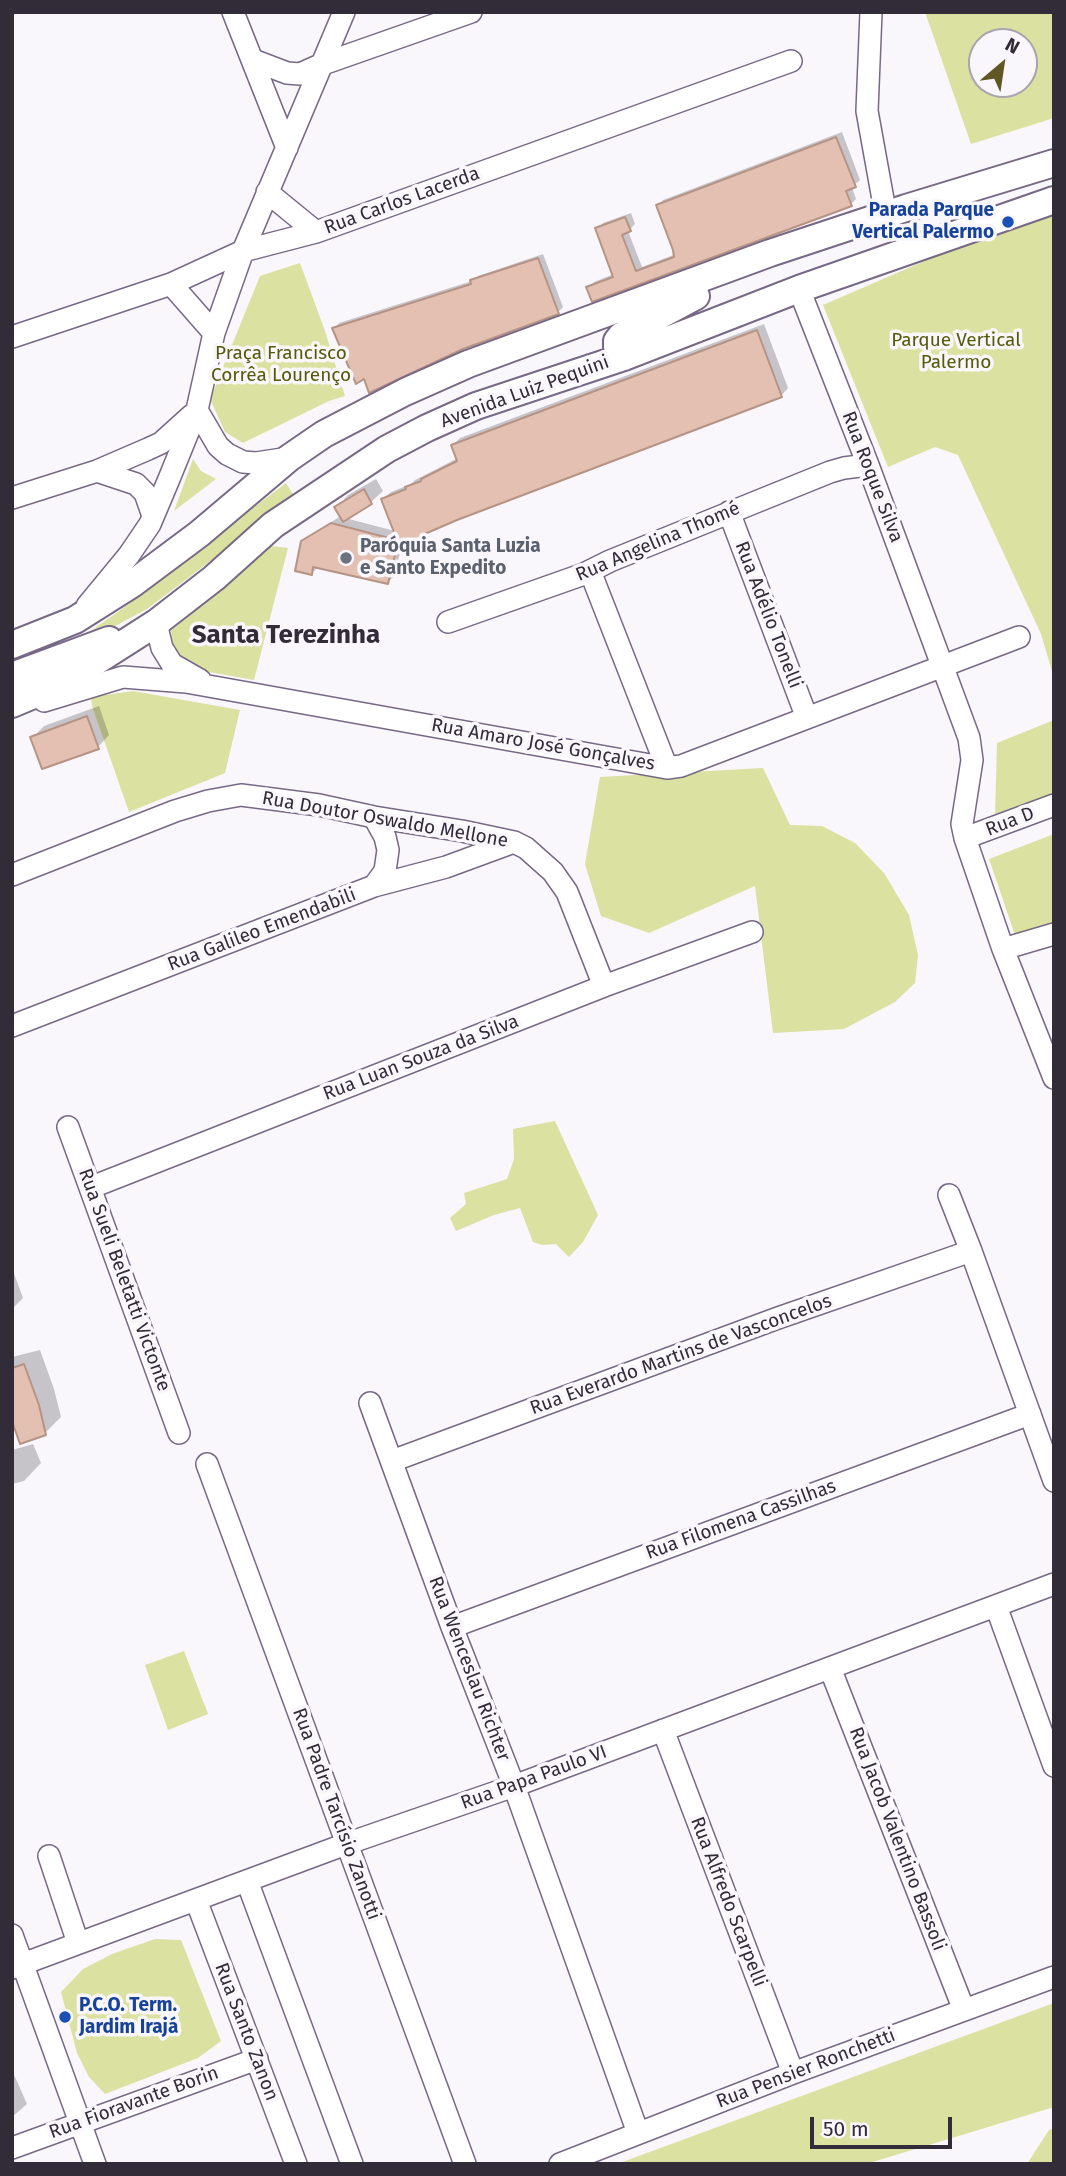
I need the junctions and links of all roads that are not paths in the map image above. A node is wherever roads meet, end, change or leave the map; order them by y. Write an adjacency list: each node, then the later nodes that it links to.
1 (233, 12): 5 (street)
2 (344, 12): 7 (street)
3 (471, 12): 7 (street)
4 (871, 12): 12 (street)
5 (253, 60): 7 (street); 8 (street)
6 (790, 61): 13 (street, Rua Carlos Lacerda)
7 (320, 65): 8 (street)
8 (287, 148): 10 (street)
9 (1054, 163): 12 (main road)
10 (267, 192): 13 (street); 14 (street)
11 (1054, 200): 17 (main road, Avenida Luiz Pequini)
12 (886, 216): 15 (main road)
13 (316, 232): 14 (street, Rua Carlos Lacerda)
14 (243, 250): 16 (street, Rua Carlos Lacerda); 18 (street)
15 (770, 253): 20 (main road); 22 (main road)
16 (171, 284): 18 (street); 19 (street, Rua Carlos Lacerda)
17 (799, 289): 20 (main road, Avenida Luiz Pequini); 23 (street, Rua Roque Silva)
18 (214, 333): 21 (street)
19 (12, 337)
20 (624, 356): 31 (main road, Avenida Luiz Pequini)
21 (197, 410): 22 (street); 24 (street); 27 (street)
22 (289, 458): 29 (main road)
23 (868, 465): 26 (street, Rua Angelina Thomé); 34 (street, Rua Roque Silva)
24 (97, 471): 25 (street); 27 (street)
25 (12, 498)
26 (729, 512): 28 (street, Rua Angelina Thomé); 39 (street, Rua Adélio Tonelli)
27 (153, 516): 29 (street)
28 (590, 571): 30 (street, Rua Angelina Thomé); 40 (street)
29 (75, 620): 33 (main road)
30 (448, 622)
31 (156, 623): 35 (main road); 36 (street, Rua Amaro José Gonçalves); 37 (main road, Avenida Luiz Pequini)
32 (1019, 637): 34 (street, Rua Amaro José Gonçalves)
33 (12, 645)
34 (943, 666): 39 (street, Rua Amaro José Gonçalves); 43 (street, Rua Roque Silva)
35 (12, 676)
36 (214, 688): 38 (street, Rua Amaro José Gonçalves); 40 (street, Rua Amaro José Gonçalves)
37 (12, 704)
38 (12, 711)
39 (807, 718): 40 (street, Rua Amaro José Gonçalves)
40 (667, 768)
41 (1054, 805): 43 (street, Rua D)
42 (374, 817): 44 (street, Rua Doutor Oswaldo Mellone); 45 (street, Rua Doutor Oswaldo Mellone); 46 (street)
43 (965, 838): 49 (street, Rua Roque Silva)
44 (514, 842): 46 (street, Rua Galileo Emendabili); 50 (street, Rua Doutor Oswaldo Mellone)
45 (12, 875)
46 (374, 886): 51 (street, Rua Galileo Emendabili)
47 (752, 932): 50 (street, Rua Luan Souza da Silva)
48 (1054, 934): 49 (street)
49 (1003, 949): 52 (street, Rua Roque Silva)
50 (604, 986): 54 (street, Rua Luan Souza da Silva)
51 (12, 1026)
52 (1051, 1066)
53 (68, 1127): 54 (street, Rua Sueli Beletatti Victonte)
54 (92, 1187): 59 (street, Rua Sueli Beletatti Victonte)
55 (949, 1195): 56 (street)
56 (971, 1251): 58 (street); 60 (street, Rua Everardo Martins de Vasconcelos)
57 (370, 1403): 60 (street, Rua Wenceslau Richter)
58 (1030, 1414): 62 (street); 65 (street, Rua Filomena Cassilhas)
59 (179, 1433)
60 (392, 1461): 65 (street, Rua Wenceslau Richter)
61 (207, 1464): 70 (street, Rua Padre Tarcísio Zanotti)
62 (1054, 1481)
63 (1054, 1584): 64 (street, Rua Papa Paulo VI)
64 (996, 1606): 66 (street, Rua Papa Paulo VI); 68 (street)
65 (452, 1627): 69 (street, Rua Wenceslau Richter)
66 (830, 1668): 67 (street, Rua Papa Paulo VI); 78 (street, Rua Jacob Valentino Bassoli)
67 (663, 1730): 69 (street, Rua Papa Paulo VI); 80 (street, Rua Alfredo Scarpelli)
68 (1053, 1759)
69 (514, 1786): 70 (street, Rua Papa Paulo VI); 82 (street, Rua Wenceslau Richter)
70 (346, 1844): 72 (street, Rua Papa Paulo VI); 84 (street, Rua Padre Tarcísio Zanotti)
71 (49, 1856): 75 (street)
72 (247, 1881): 73 (street, Rua Papa Paulo VI); 87 (street)
73 (196, 1900): 75 (street, Rua Papa Paulo VI); 79 (street, Rua Santo Zanon)
74 (12, 1935): 76 (street)
75 (78, 1943): 76 (street, Rua Papa Paulo VI)
76 (18, 1966): 81 (street)
77 (1054, 1977): 78 (street, Rua Pensier Ronchetti)
78 (964, 2010): 80 (street, Rua Pensier Ronchetti)
79 (257, 2059): 81 (street, Rua Fioravante Borin); 86 (street, Rua Santo Zanon)
80 (793, 2073): 82 (street, Rua Pensier Ronchetti)
81 (79, 2122): 83 (street, Rua Fioravante Borin); 85 (street)
82 (638, 2133): 88 (street, Rua Pensier Ronchetti)
83 (12, 2148)
84 (465, 2163)
85 (95, 2164)
86 (296, 2164)
87 (352, 2164)
88 (560, 2164)

